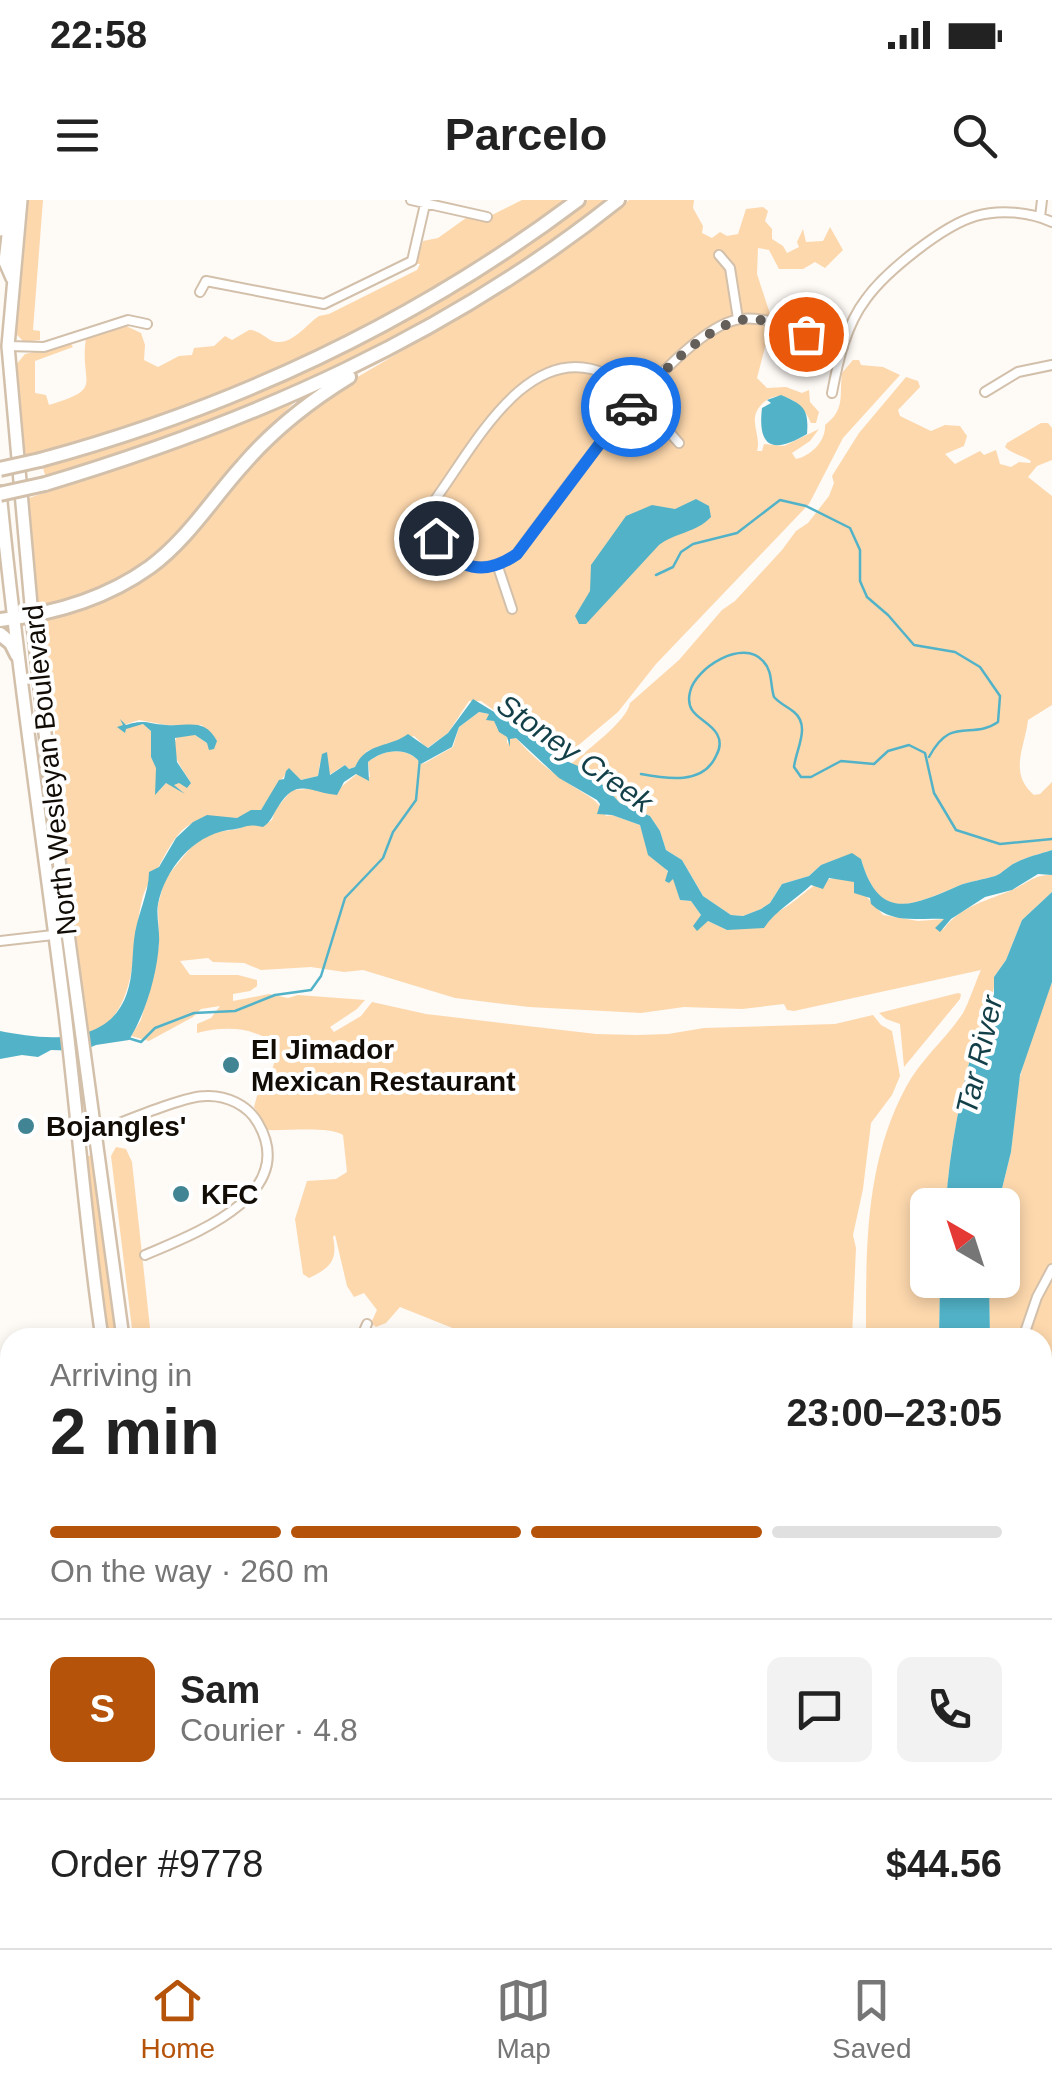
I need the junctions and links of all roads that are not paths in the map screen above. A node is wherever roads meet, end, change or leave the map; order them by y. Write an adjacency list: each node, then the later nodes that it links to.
1 (2, 200): 14 (main road)
2 (12, 200): 16 (main road)
3 (21, 200): 16 (main road, North Wesleyan Boulevard)
4 (411, 200): 9 (street)
5 (578, 200): 28 (highway, bridge)
6 (618, 200): 22 (highway)
7 (1028, 200): 10 (street)
8 (1042, 200): 12 (street)
9 (426, 202): 11 (street); 17 (street)
10 (1027, 214): 12 (street); 21 (street)
11 (487, 217)
12 (1040, 217): 13 (street)
13 (1052, 222)
14 (0, 230)
15 (719, 255): 18 (street)
16 (14, 282): 20 (main road, North Wesleyan Boulevard)
17 (200, 292)
18 (738, 320): 21 (street); 26 (street)
19 (147, 324): 20 (street)
20 (3, 345): 32 (main road, North Wesleyan Boulevard)
21 (843, 347): 25 (street)
22 (380, 355): 29 (highway, bridge); 32 (highway)
23 (1052, 364): 24 (street)
24 (986, 392)
25 (832, 393)
26 (638, 399): 27 (street); 30 (street); 30 (street)
27 (680, 443)
28 (0, 470)
29 (0, 493): 33 (main road, North Wesleyan Boulevard)
30 (498, 567): 31 (street)
31 (512, 610)
32 (32, 616): 33 (highway); 36 (main road, North Wesleyan Boulevard)
33 (6, 620): 35 (main road, North Wesleyan Boulevard)
34 (0, 634): 35 (highway)
35 (17, 655): 37 (main road, North Wesleyan Boulevard)
36 (55, 828): 37 (main road); 40 (main road, North Wesleyan Boulevard)
37 (38, 830): 38 (main road, North Wesleyan Boulevard)
38 (54, 934): 39 (street); 44 (main road, North Wesleyan Boulevard)
39 (0, 940)
40 (96, 1132): 41 (street); 45 (main road, North Wesleyan Boulevard)
41 (146, 1255)
42 (1052, 1269): 47 (street)
43 (367, 1324): 46 (street)
44 (101, 1328)
45 (122, 1328)
46 (365, 1328)
47 (1026, 1328)

